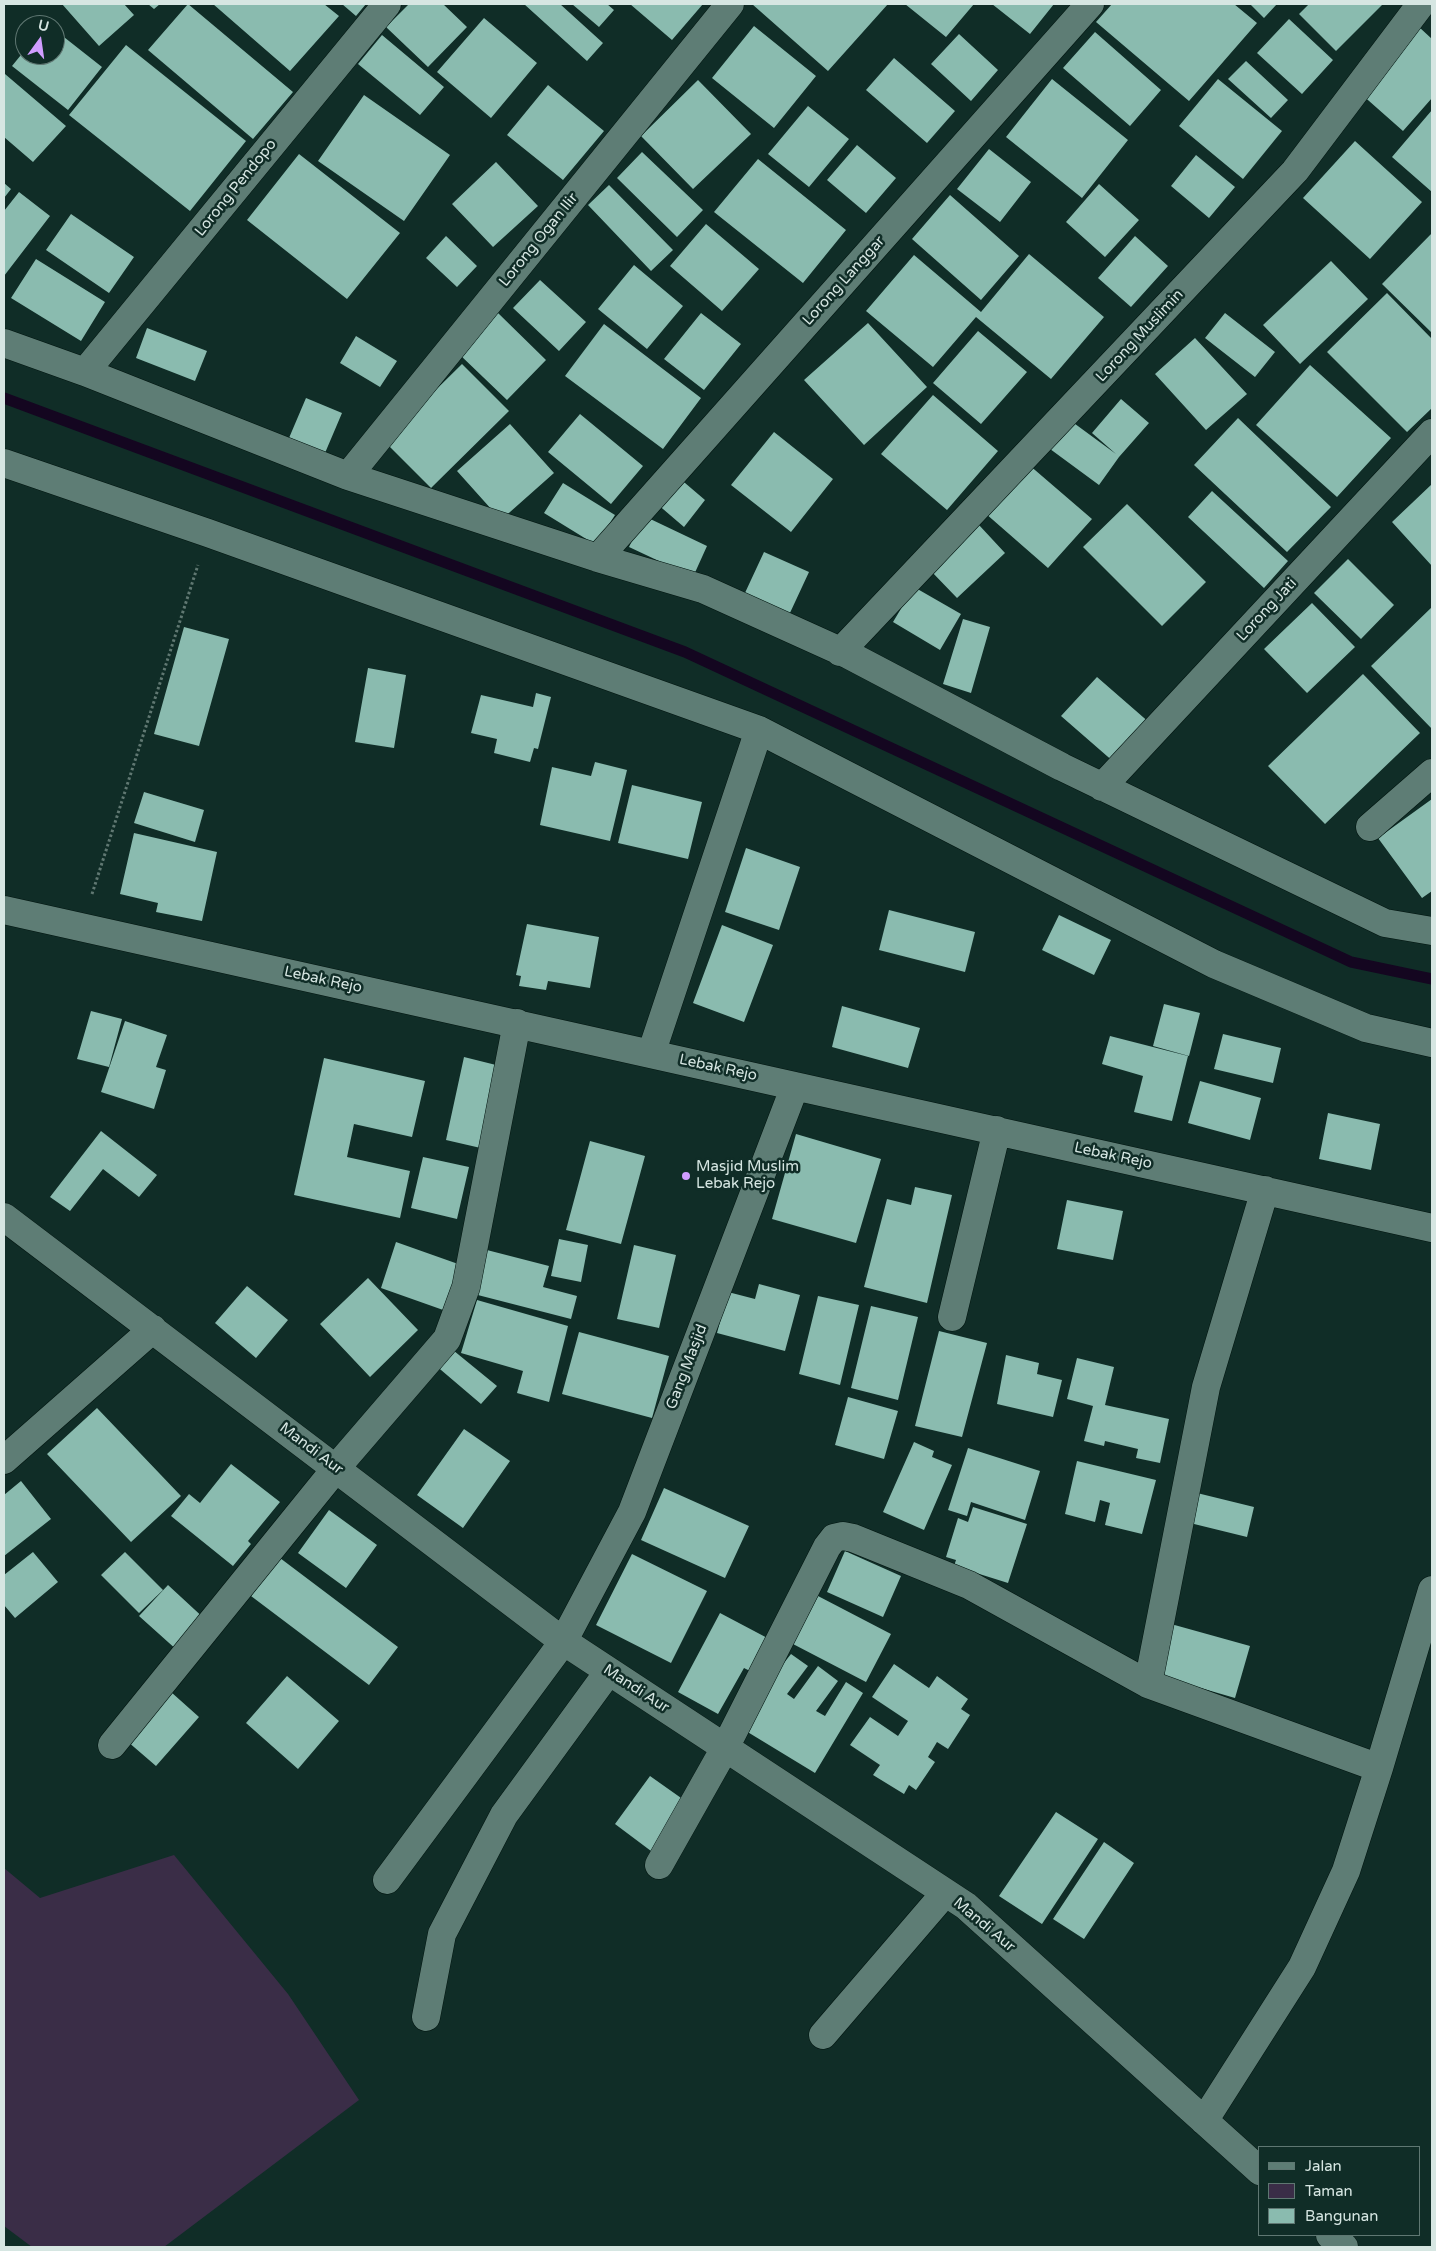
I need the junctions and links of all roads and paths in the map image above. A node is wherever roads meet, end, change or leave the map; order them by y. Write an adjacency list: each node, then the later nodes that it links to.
1 (387, 4): 6 (street, Lorong Pendopo)
2 (730, 4): 9 (street, Lorong Ogan Ilir)
3 (1090, 4): 11 (street, Lorong Langgar)
4 (1421, 4): 12 (street, Lorong Muslimin)
5 (4, 343): 6 (street)
6 (85, 372): 9 (street)
7 (1432, 433): 15 (street, Lorong Jati)
8 (4, 463): 10 (street)
9 (348, 476): 11 (street)
10 (208, 533): 13 (street); 18 (path)
11 (598, 558): 12 (street)
12 (840, 652): 15 (street)
13 (759, 730): 21 (street); 22 (street)
14 (1432, 773): 16 (street)
15 (1102, 787): 19 (street)
16 (1370, 827)
17 (4, 910): 18 (street, Lebak Rejo)
18 (82, 927): 20 (street, Lebak Rejo)
19 (1432, 931)
20 (516, 1023): 22 (street, Lebak Rejo); 31 (street)
21 (1432, 1043)
22 (651, 1054): 23 (street, Lebak Rejo)
23 (796, 1086): 24 (street, Lebak Rejo); 33 (street, Gang Masjid)
24 (998, 1130): 25 (street, Lebak Rejo); 28 (street)
25 (1265, 1190): 27 (street, Lebak Rejo); 35 (street)
26 (4, 1217): 29 (street, Mandi Aur)
27 (1432, 1228)
28 (952, 1317)
29 (153, 1328): 30 (street); 31 (street, Mandi Aur)
30 (4, 1460)
31 (337, 1469): 33 (street, Mandi Aur); 36 (street)
32 (1432, 1590): 38 (street)
33 (563, 1642): 34 (street, Mandi Aur); 40 (street, Gang Masjid)
34 (609, 1671): 37 (street, Mandi Aur); 42 (street)
35 (1148, 1684): 37 (street); 38 (street)
36 (112, 1745)
37 (725, 1748): 39 (street); 41 (street, Mandi Aur)
38 (1379, 1768): 44 (street)
39 (659, 1865)
40 (387, 1880)
41 (945, 1893): 43 (street); 44 (street, Mandi Aur)
42 (426, 2017)
43 (823, 2036)
44 (1204, 2121): 45 (street, Mandi Aur)
45 (1258, 2169)
46 (1331, 2236): 47 (street)
47 (1344, 2247)

